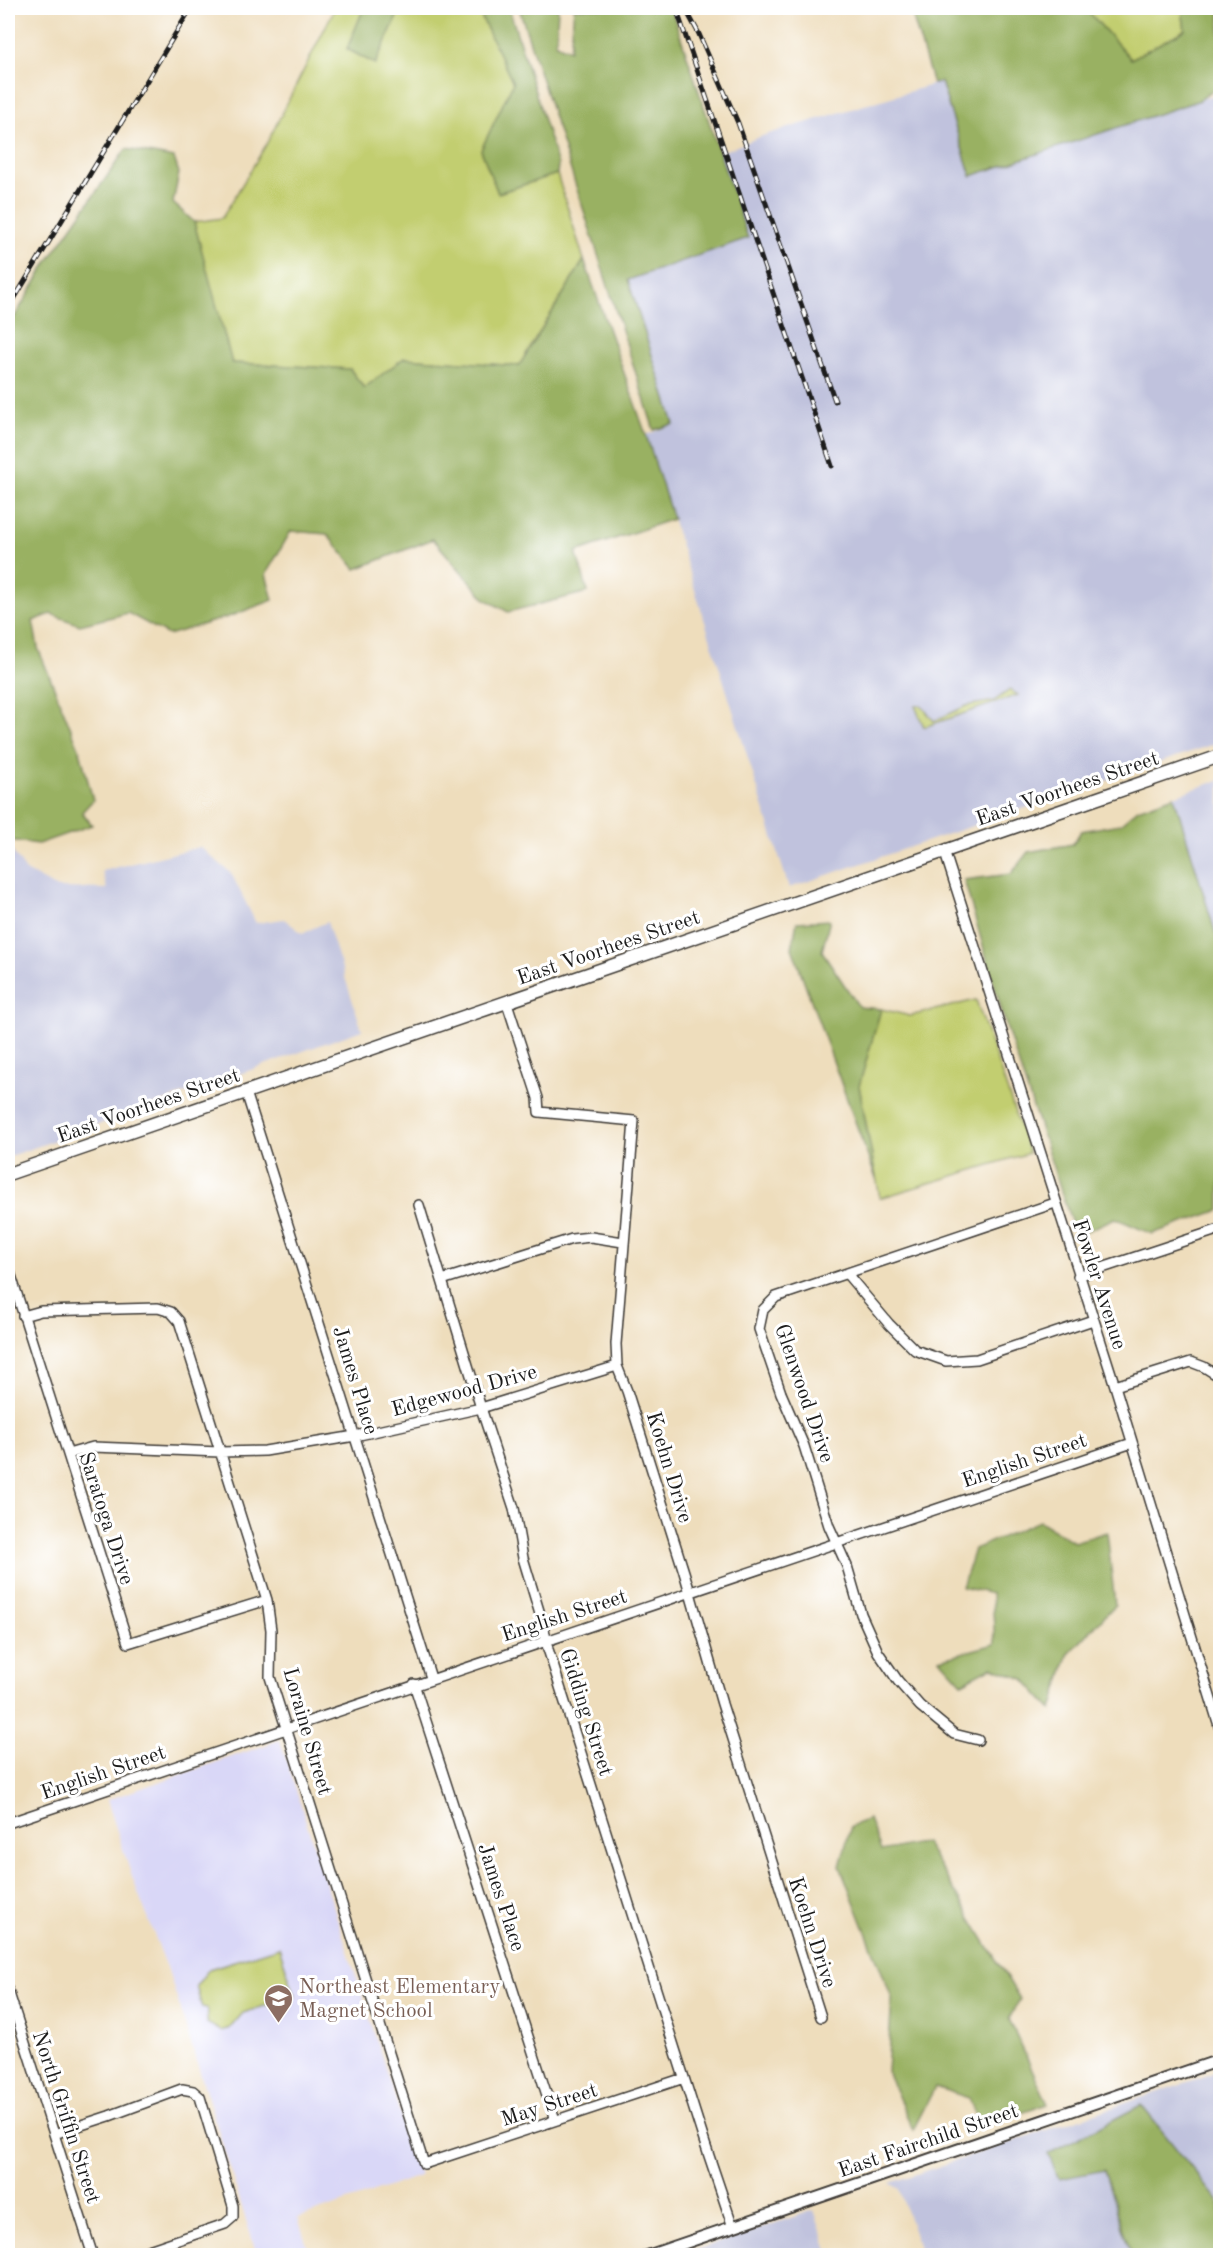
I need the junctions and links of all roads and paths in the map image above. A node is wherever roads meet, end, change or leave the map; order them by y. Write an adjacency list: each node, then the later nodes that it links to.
1 (1221, 756): 2 (main road, East Voorhees Street)
2 (944, 850): 3 (main road, East Voorhees Street); 6 (street, Fowler Avenue)
3 (507, 1003): 4 (main road, East Voorhees Street); 9 (street, Koehn Drive)
4 (246, 1092): 5 (main road, East Voorhees Street); 20 (street, James Place)
5 (8, 1174)
6 (1054, 1203): 11 (street, Glenwood Drive); 12 (street, Fowler Avenue)
7 (419, 1205): 13 (street, Gidding Street)
8 (1221, 1230): 12 (street)
9 (623, 1242): 13 (street); 16 (street, Koehn Drive)
10 (8, 1266): 14 (street, Saratoga Drive)
11 (847, 1274): 15 (street); 24 (street, Glenwood Drive)
12 (1078, 1276): 15 (street, Fowler Avenue)
13 (442, 1280): 19 (street, Gidding Street)
14 (23, 1316): 22 (street, Loraine Street); 23 (street, Saratoga Drive)
15 (1093, 1320): 18 (street, Fowler Avenue)
16 (617, 1366): 19 (street, Edgewood Drive); 25 (street, Koehn Drive)
17 (1221, 1377): 18 (street)
18 (1115, 1386): 21 (street, Fowler Avenue)
19 (481, 1408): 20 (street, Edgewood Drive); 27 (street, Gidding Street)
20 (355, 1437): 22 (street, Edgewood Drive); 28 (street, James Place)
21 (1132, 1443): 24 (street, English Street); 31 (street, Fowler Avenue)
22 (220, 1452): 23 (street, Edgewood Drive); 26 (street, Loraine Street)
23 (68, 1454): 26 (street, Saratoga Drive)
24 (837, 1543): 25 (street, English Street); 32 (street, Glenwood Drive)
25 (689, 1593): 27 (street, English Street); 35 (street, Koehn Drive)
26 (267, 1600): 30 (street, Loraine Street)
27 (545, 1641): 28 (street, English Street); 37 (street, Gidding Street)
28 (431, 1678): 29 (street, English Street)
29 (414, 1684): 30 (street, English Street); 38 (street, James Place)
30 (286, 1729): 33 (street, English Street); 40 (street, Loraine Street)
31 (1221, 1729)
32 (978, 1740)
33 (8, 1823)
34 (8, 1990): 39 (street, North Griffin Street)
35 (821, 2017)
36 (1221, 2060): 41 (street, East Fairchild Street)
37 (684, 2078): 38 (street, May Street); 41 (street, Gidding Street)
38 (555, 2120): 40 (street, May Street)
39 (54, 2134): 42 (street, North Griffin Street); 43 (street)
40 (424, 2164)
41 (733, 2227): 44 (street, East Fairchild Street)
42 (93, 2256)
43 (131, 2256)
44 (647, 2256)

